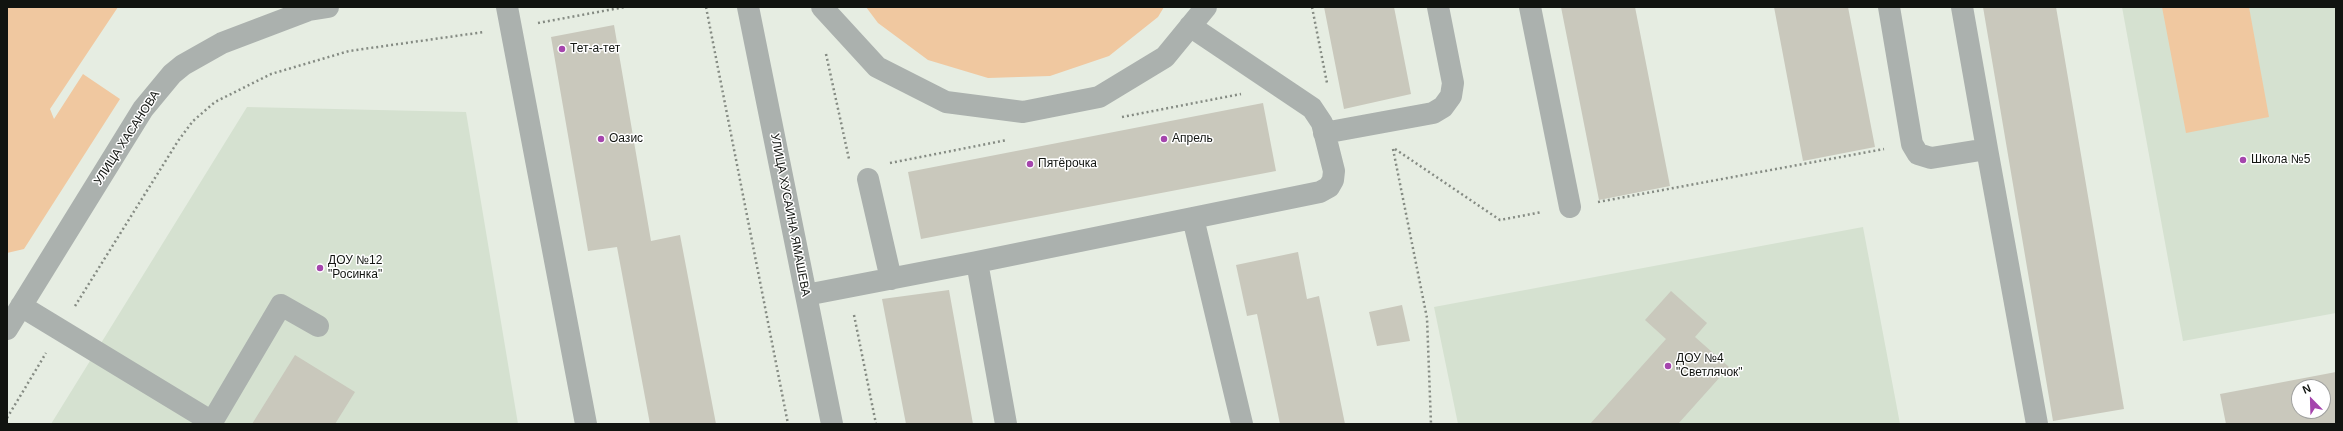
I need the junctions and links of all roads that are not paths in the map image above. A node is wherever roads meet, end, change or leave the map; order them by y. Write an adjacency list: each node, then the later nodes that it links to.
1 (507, 7): 23 (street)
2 (748, 7): 18 (street, УЛИЦА ХУСАИНА ЯМАШЕВА)
3 (822, 7): 10 (street)
4 (1206, 7): 10 (street)
5 (1438, 7): 11 (street)
6 (1530, 7): 14 (street)
7 (1889, 7): 12 (street)
8 (1962, 7): 12 (street)
9 (314, 8): 19 (street, УЛИЦА ХАСАНОВА)
10 (1190, 26): 11 (street)
11 (1324, 133): 15 (street)
12 (1987, 149): 27 (street)
13 (868, 179): 17 (street)
14 (1570, 207)
15 (1193, 218): 16 (street); 26 (street)
16 (977, 262): 17 (street); 25 (street)
17 (891, 279): 18 (street)
18 (806, 295): 24 (street, УЛИЦА ХУСАИНА ЯМАШЕВА)
19 (21, 306): 21 (street, УЛИЦА ХАСАНОВА); 22 (street)
20 (318, 326): 22 (street)
21 (7, 329)
22 (212, 423)
23 (586, 424)
24 (832, 424)
25 (1006, 424)
26 (1242, 424)
27 (2037, 424)

